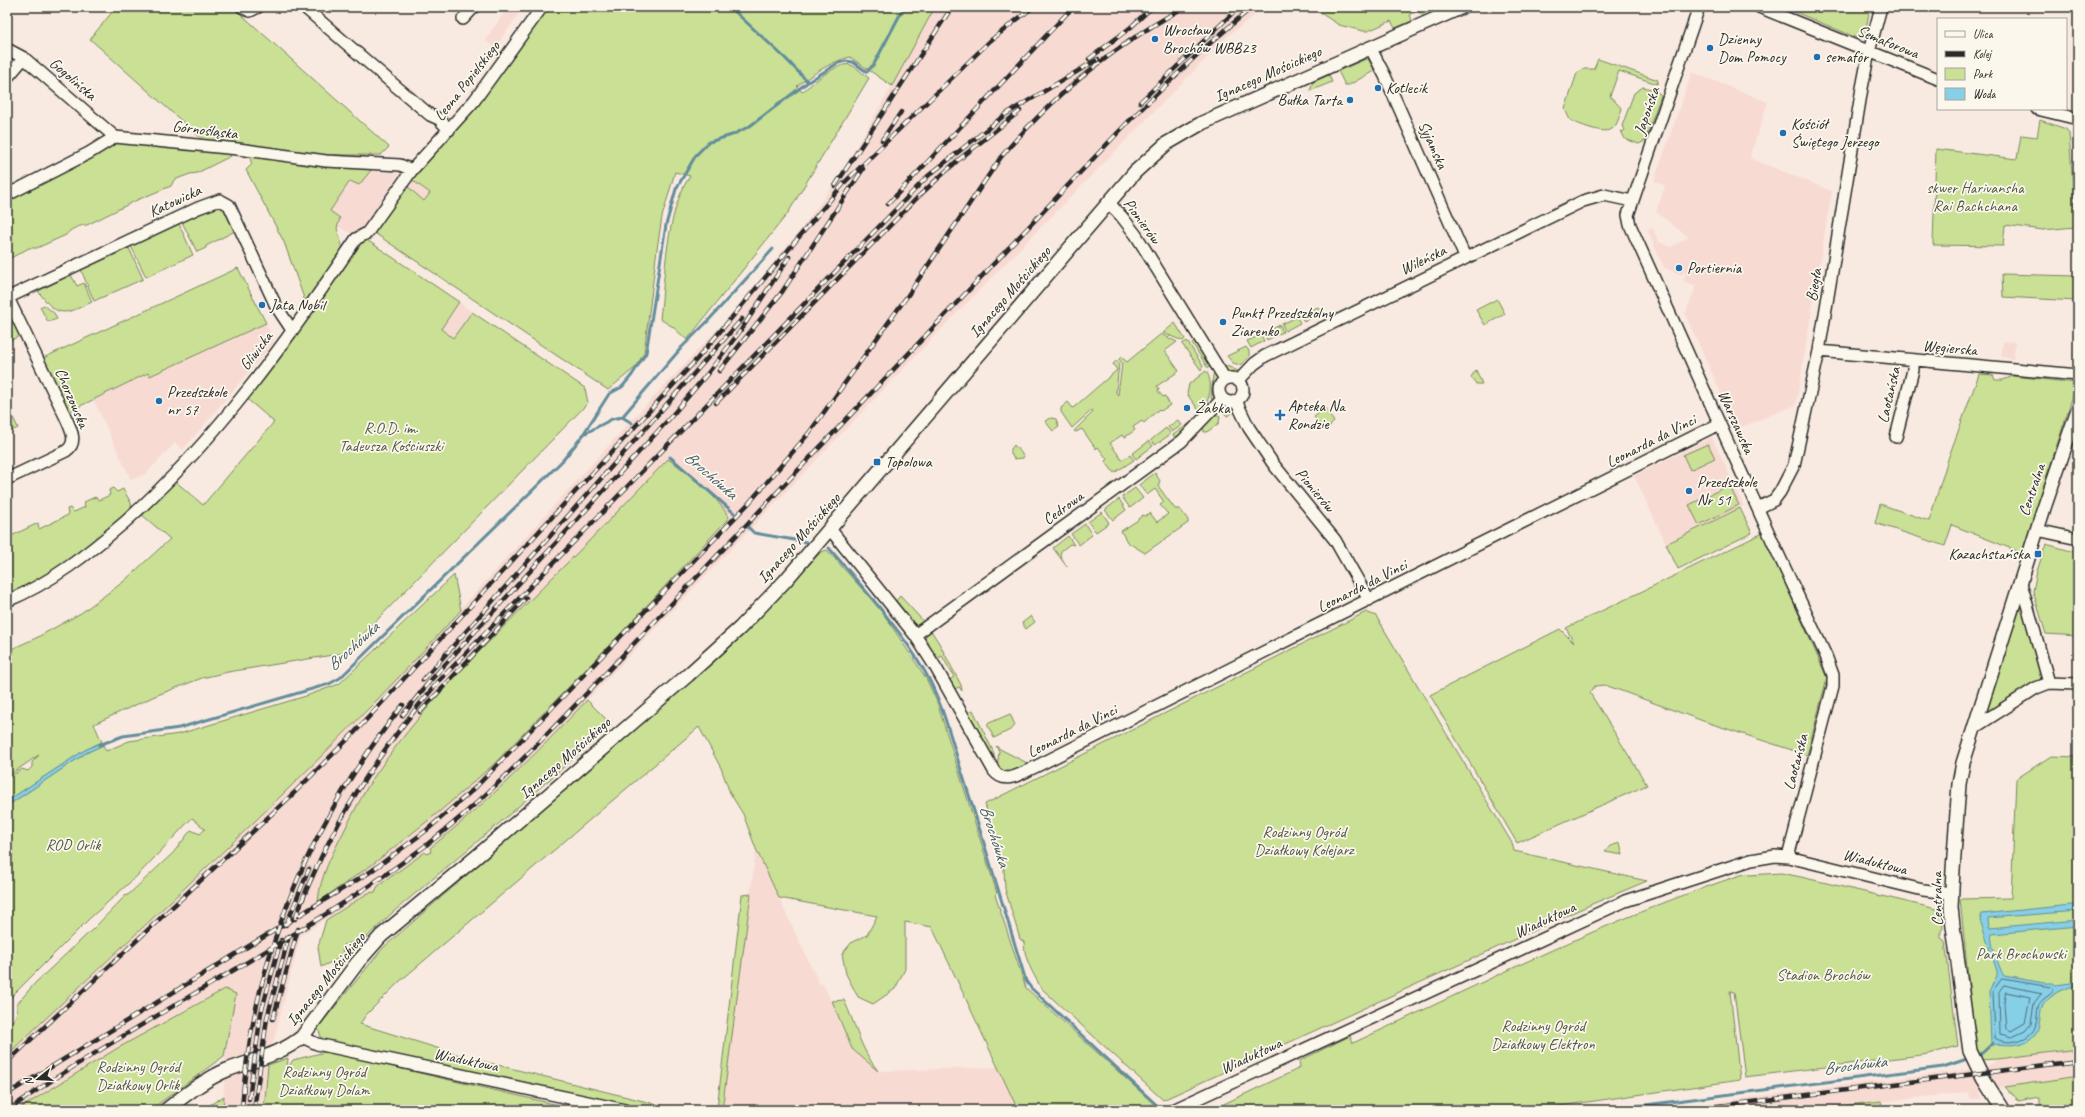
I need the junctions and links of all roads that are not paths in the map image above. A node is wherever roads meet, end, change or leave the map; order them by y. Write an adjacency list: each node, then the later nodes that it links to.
1 (242, 7): 2 (street)
2 (258, 7)
3 (304, 7): 19 (street)
4 (474, 7): 10 (street)
5 (542, 7): 19 (street, Leona Popielskiego)
6 (1462, 7): 11 (street, Ignacego Mościckiego)
7 (1699, 7): 23 (street, Japońska)
8 (1759, 7): 13 (street, Semaforowa)
9 (1881, 7): 13 (street, Biegła)
10 (463, 19)
11 (1370, 47): 24 (street, Ignacego Mościckiego); 26 (street, Syjamska)
12 (7, 50): 14 (street, Gogolińska)
13 (1869, 52): 16 (street, Semaforowa); 29 (street, Biegła)
14 (24, 58): 15 (street); 20 (street, Gogolińska)
15 (7, 78)
16 (1937, 79)
17 (2041, 110): 18 (street)
18 (2078, 120)
19 (449, 130): 21 (street, Leona Popielskiego)
20 (115, 137): 21 (street, Górnośląska); 22 (street)
21 (412, 170): 28 (street, Gliwicka)
22 (7, 195)
23 (1632, 201): 25 (street, Japońska); 26 (street, Wileńska)
24 (1109, 203): 32 (street, Pionierów); 41 (street, Ignacego Mościckiego)
25 (1630, 225): 37 (street, Warszawska)
26 (1465, 257): 33 (street, Wileńska)
27 (8, 298): 28 (street, Katowicka); 39 (street, Chorzowska)
28 (292, 330): 46 (street, Gliwicka)
29 (1819, 351): 30 (street, Węgierska); 40 (street, Biegła)
30 (1913, 360): 31 (street, Węgierska); 38 (street, Laotańska)
31 (2078, 375)
32 (1225, 380): 33 (street); 34 (street)
33 (1238, 381): 35 (street)
34 (1222, 398): 35 (street); 47 (street, Cedrowa)
35 (1236, 401): 45 (street, Pionierów)
36 (2078, 409): 42 (street, Centralna)
37 (1719, 424): 40 (street, Warszawska); 45 (street, Leonarda da Vinci)
38 (1896, 437)
39 (7, 479)
40 (1758, 508): 48 (street, Warszawska)
41 (830, 530): 47 (street); 54 (street, Ignacego Mościckiego)
42 (2037, 530): 43 (street); 44 (street, Centralna)
43 (2078, 539)
44 (2020, 583): 49 (street); 51 (street, Centralna)
45 (1369, 600): 47 (street, Leonarda da Vinci)
46 (7, 601)
47 (915, 635)
48 (1833, 675): 52 (street, Laotańska)
49 (2049, 683): 50 (street); 51 (street)
50 (2078, 684)
51 (1975, 726): 53 (street, Centralna)
52 (1788, 857): 53 (street, Wiaduktowa); 57 (street, Wiaduktowa)
53 (1952, 893): 58 (street, Centralna)
54 (302, 1037): 55 (street, Ignacego Mościckiego); 56 (street, Wiaduktowa)
55 (166, 1110)
56 (625, 1110)
57 (1173, 1110)
58 (2003, 1110)

